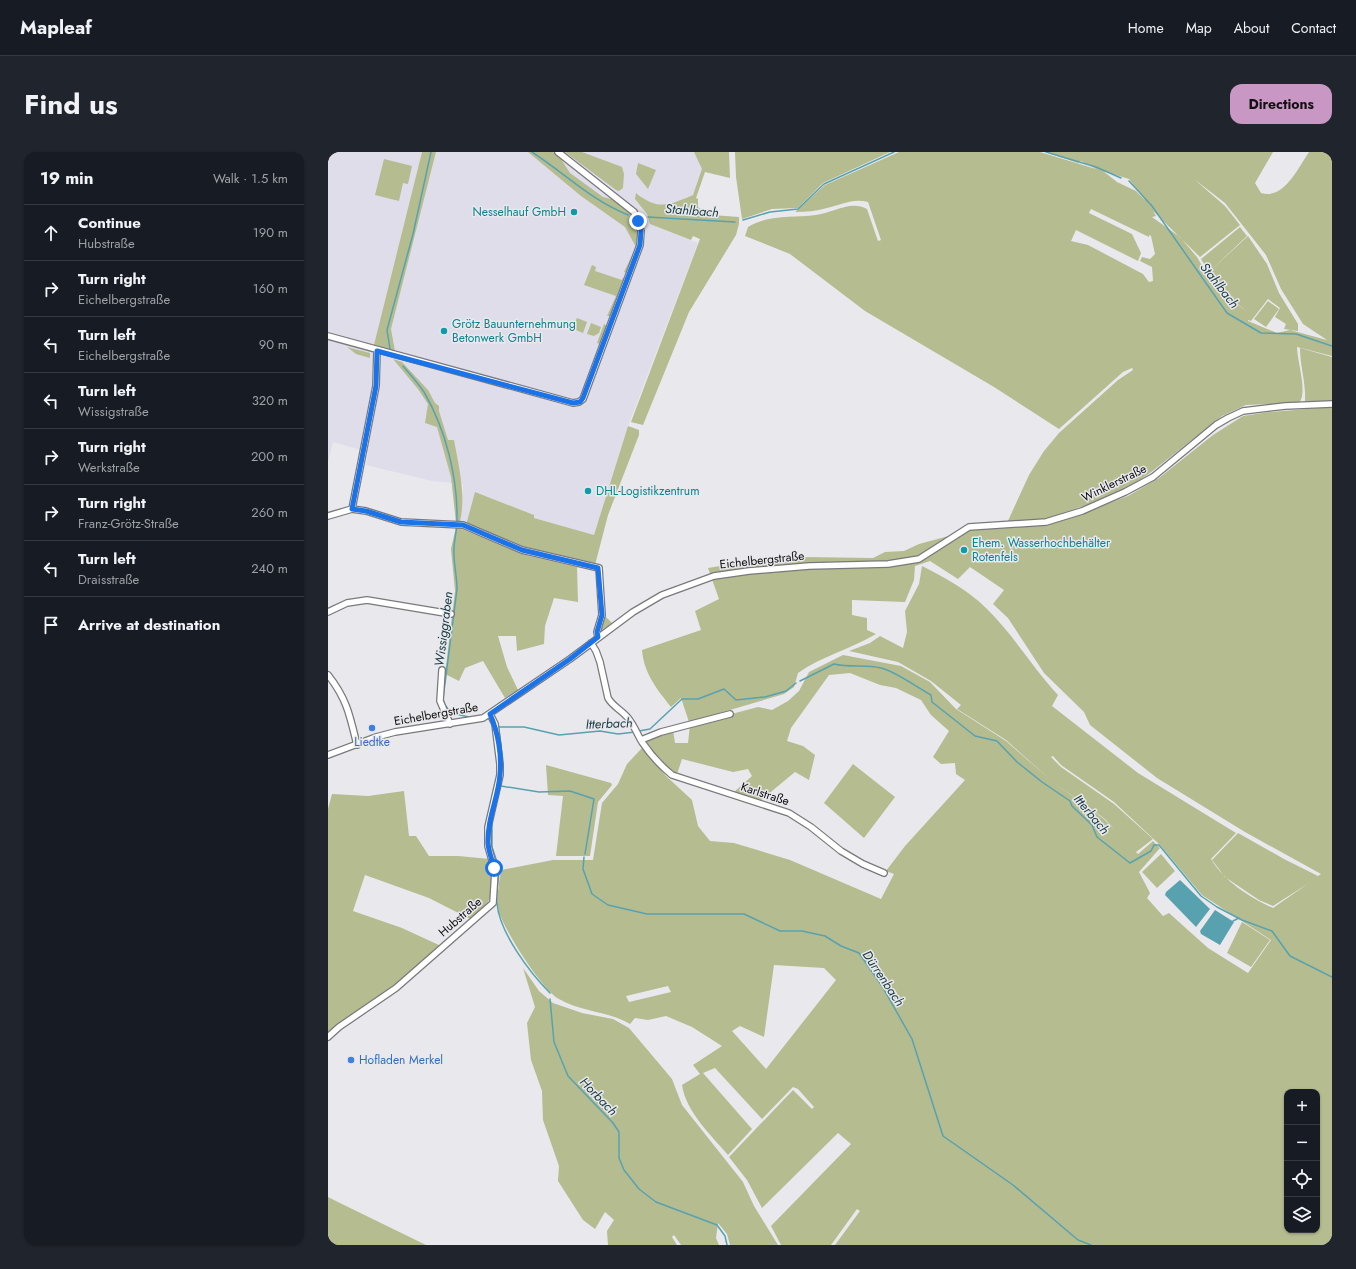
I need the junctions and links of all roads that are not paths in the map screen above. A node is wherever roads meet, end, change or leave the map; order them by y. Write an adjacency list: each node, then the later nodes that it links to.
1 (558, 152): 3 (street)
2 (328, 336): 3 (street)
3 (377, 351): 5 (street)
4 (1332, 404): 7 (street, Winklerstraße)
5 (352, 509): 6 (street); 10 (street)
6 (328, 516)
7 (919, 559): 10 (street, Eichelbergstraße)
8 (328, 612): 9 (street)
9 (451, 614)
10 (598, 637): 11 (street, Eichelbergstraße)
11 (591, 643): 14 (street, Eichelbergstraße); 17 (street, Karlstraße)
12 (442, 670): 16 (street)
13 (328, 675): 18 (street)
14 (490, 714): 16 (street, Eichelbergstraße); 21 (street, Hubstraße)
15 (730, 714): 17 (street)
16 (450, 724): 18 (street, Eichelbergstraße)
17 (640, 738): 20 (street, Karlstraße)
18 (357, 745): 19 (street, Eichelbergstraße)
19 (328, 755)
20 (884, 873)
21 (328, 1037)

